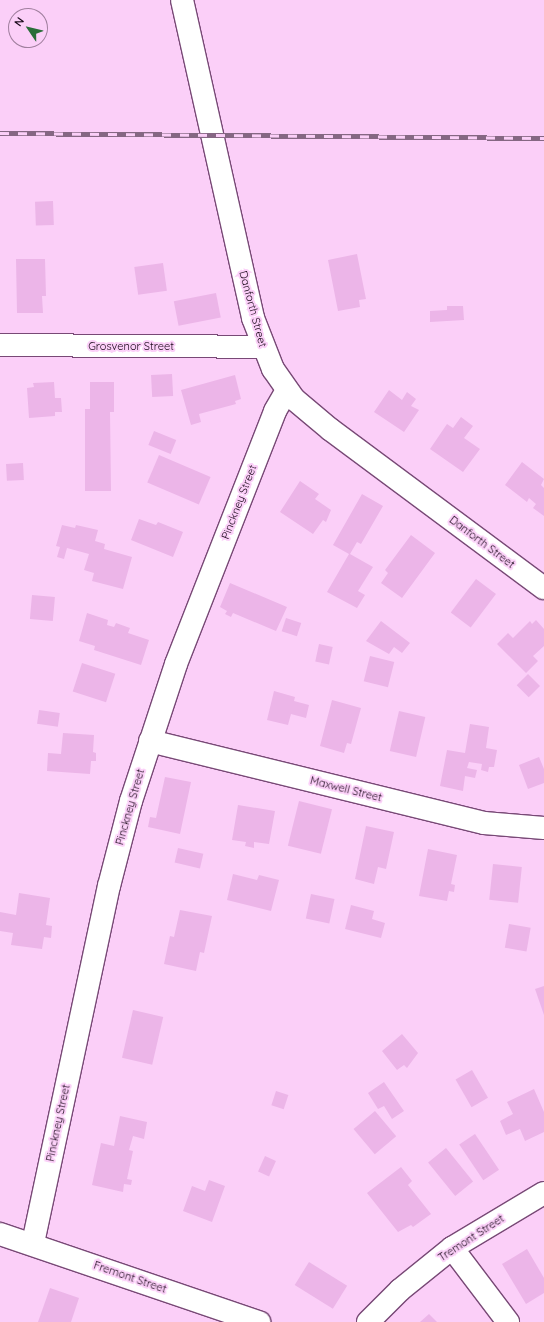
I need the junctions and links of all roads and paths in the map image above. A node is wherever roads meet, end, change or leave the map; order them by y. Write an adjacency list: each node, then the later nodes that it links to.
1 (182, 0): 3 (street, Danforth Street)
2 (0, 346): 3 (street, Grosvenor Street)
3 (262, 346): 4 (street, Danforth Street)
4 (287, 390): 5 (street, Danforth Street); 6 (street, Pinckney Street)
5 (544, 588)
6 (150, 741): 7 (street, Maxwell Street); 10 (street, Pinckney Street)
7 (544, 828)
8 (544, 1193): 11 (street, Tremont Street)
9 (0, 1234): 10 (street, Fremont Street)
10 (33, 1243): 12 (street, Fremont Street)
11 (452, 1248): 13 (street, Tremont Street); 14 (street)
12 (259, 1322)
13 (368, 1322)
14 (508, 1322)

